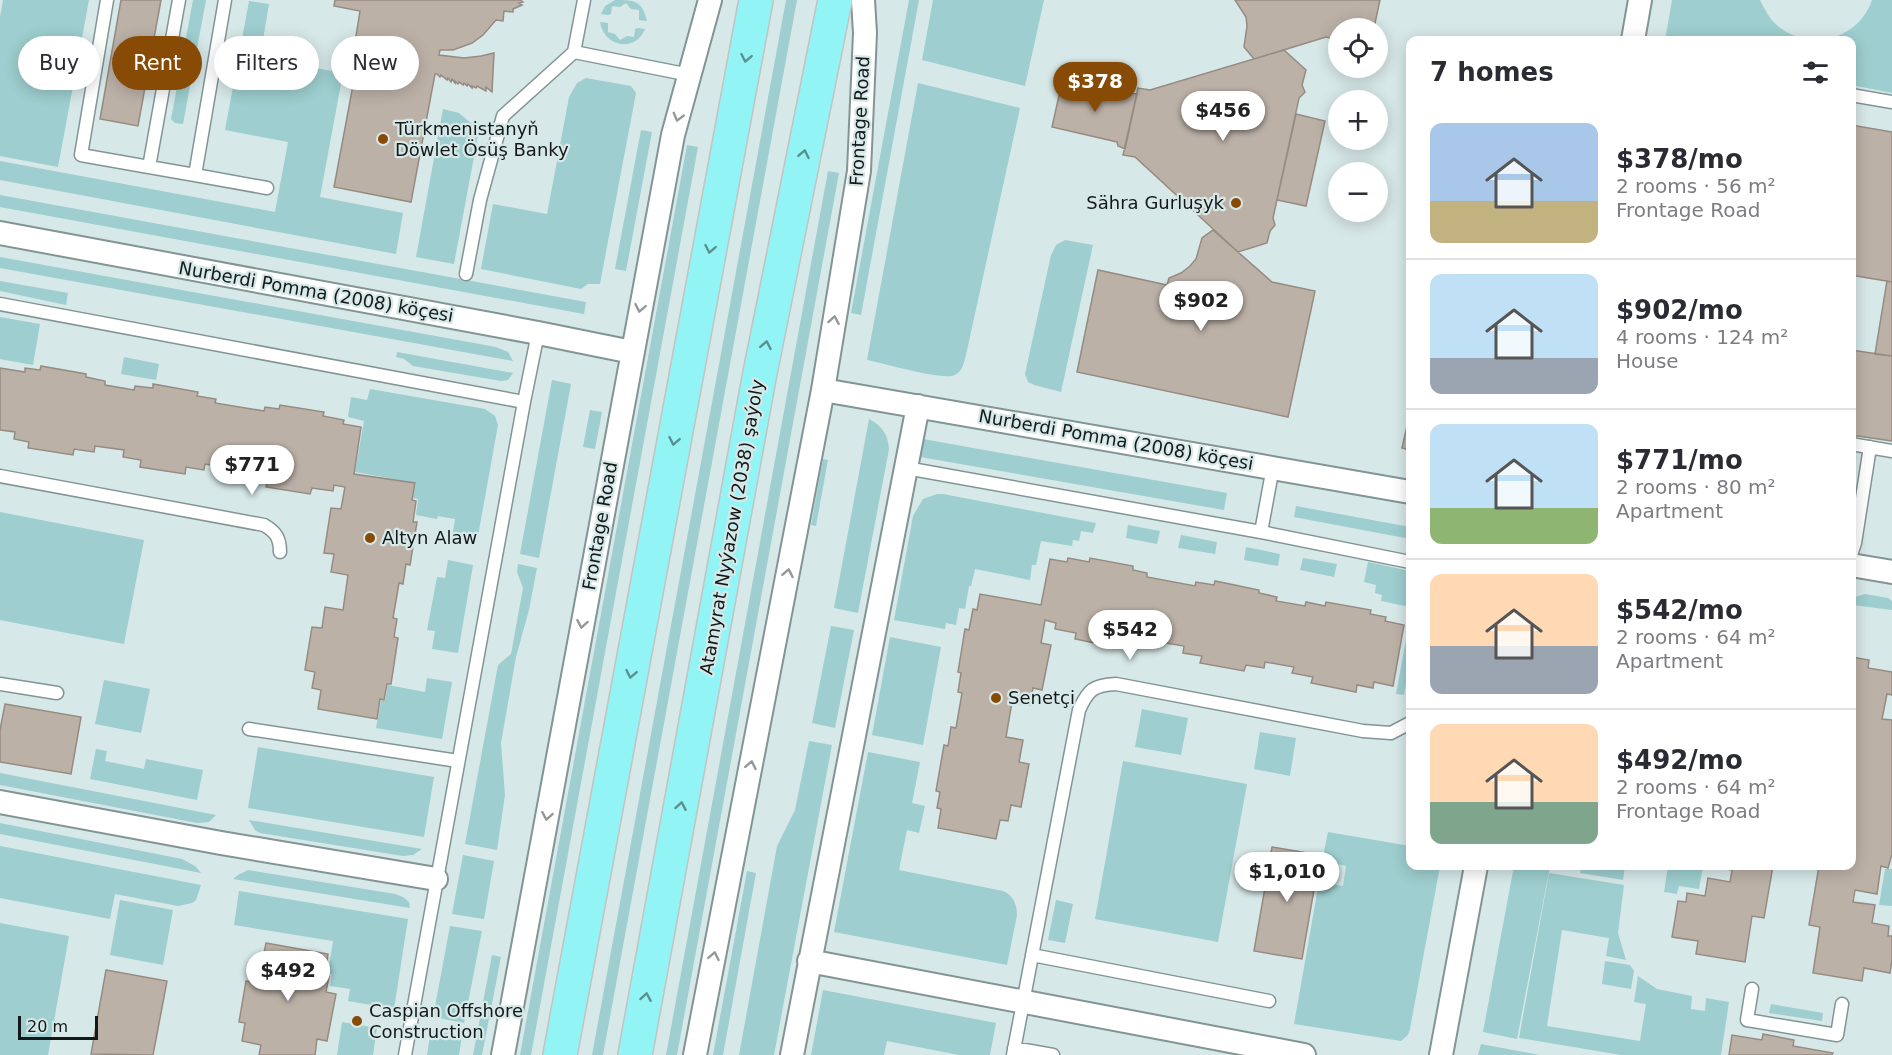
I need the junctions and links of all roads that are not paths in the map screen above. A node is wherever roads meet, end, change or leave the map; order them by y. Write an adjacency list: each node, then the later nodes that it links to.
1 (107, 0): 15 (lane)
2 (179, 0): 15 (lane)
3 (225, 0): 16 (lane)
4 (584, 0): 11 (lane)
5 (710, 0): 12 (street, Frontage Road)
6 (756, 0): 56 (main road, one-way to 56)
7 (835, 0): 57 (main road, Atamyrat Nyýazow (2038) şaýoly, one-way to 7)
8 (863, 0): 23 (street, Frontage Road, one-way to 8)
9 (1640, 0): 10 (street)
10 (1634, 36)
11 (574, 52): 12 (lane); 19 (lane)
12 (690, 75): 22 (street, Frontage Road, one-way to 22)
13 (1856, 96): 14 (lane)
14 (1892, 102)
15 (150, 167): 16 (lane)
16 (195, 175): 17 (lane)
17 (267, 188)
18 (0, 233): 21 (street, Nurberdi Pomma (2008) köçesi)
19 (466, 274)
20 (0, 304): 24 (lane)
21 (538, 333): 22 (street, Nurberdi Pomma (2008) köçesi); 24 (lane)
22 (632, 352): 55 (street, Frontage Road, one-way to 55)
23 (823, 390): 25 (street, Nurberdi Pomma (2008) köçesi); 58 (street, Frontage Road, one-way to 23)
24 (524, 402): 43 (lane)
25 (918, 406): 29 (street); 30 (street, Nurberdi Pomma (2008) köçesi)
26 (1856, 445): 27 (lane)
27 (1870, 447): 28 (lane); 34 (lane)
28 (1892, 451)
29 (906, 468): 33 (lane); 48 (street)
30 (1273, 468): 32 (street, Nurberdi Pomma (2008) köçesi); 33 (lane)
31 (0, 476): 35 (lane)
32 (1406, 491)
33 (1261, 532): 36 (lane)
34 (1856, 543)
35 (280, 552)
36 (1406, 561)
37 (1856, 566): 38 (street)
38 (1892, 572)
39 (0, 684): 40 (lane)
40 (57, 693)
41 (1406, 725): 47 (lane)
42 (249, 729): 43 (lane)
43 (458, 761): 46 (lane)
44 (0, 802): 46 (street)
45 (1475, 870): 62 (street)
46 (436, 879): 54 (lane)
47 (1032, 956): 50 (lane); 51 (lane)
48 (809, 961): 50 (street); 59 (street)
49 (1752, 989): 52 (lane)
50 (1023, 1000): 53 (lane); 61 (street)
51 (1269, 1001)
52 (1842, 1004)
53 (1013, 1051): 60 (lane)
54 (405, 1055)
55 (503, 1055)
56 (560, 1055)
57 (635, 1055)
58 (695, 1055)
59 (792, 1055)
60 (1053, 1055)
61 (1305, 1055)
62 (1441, 1055)

